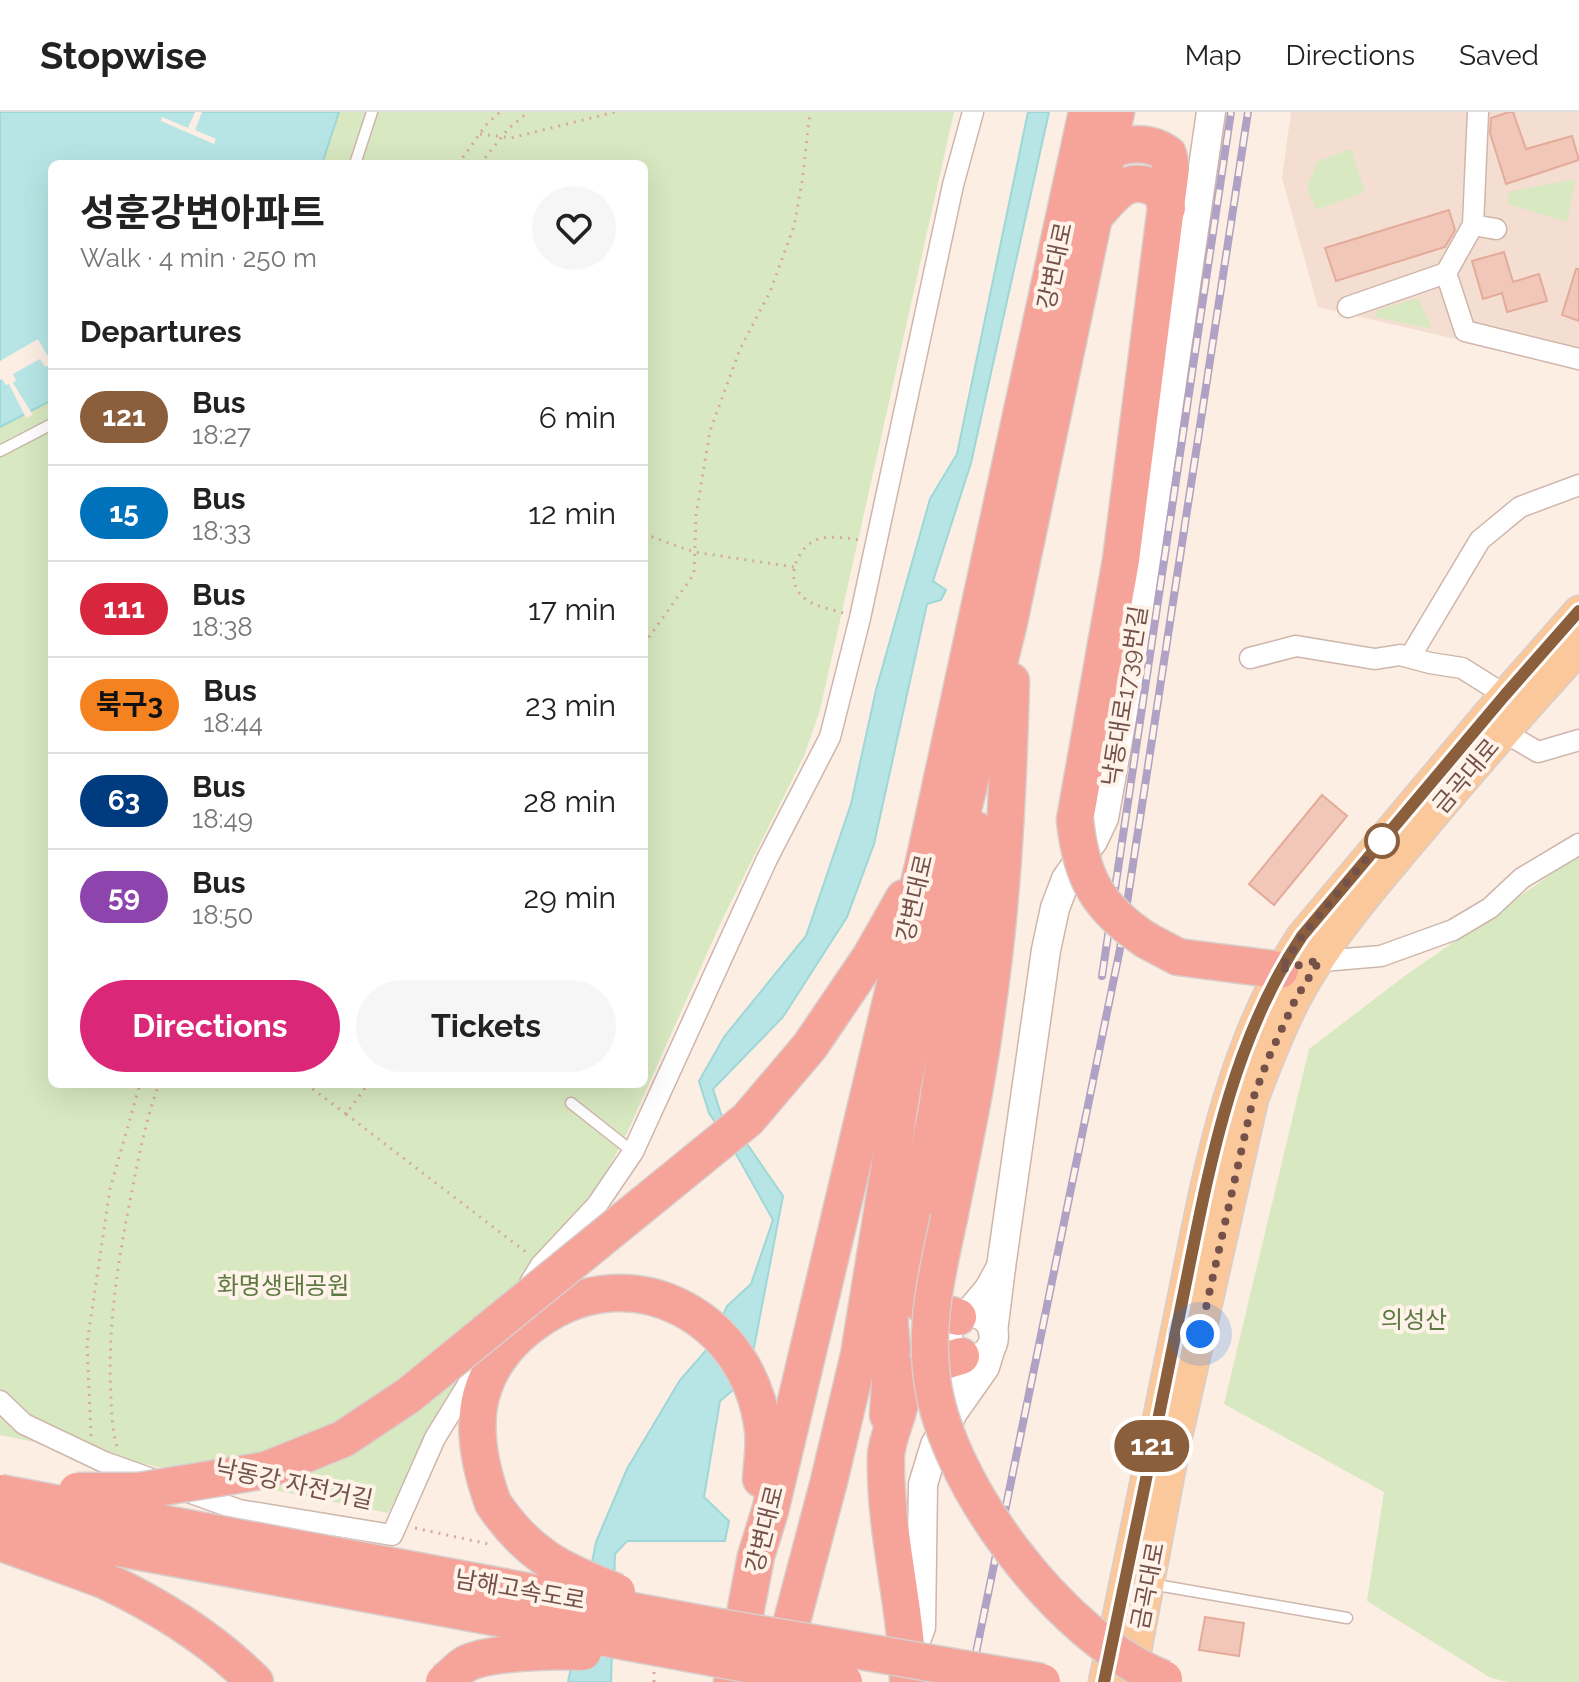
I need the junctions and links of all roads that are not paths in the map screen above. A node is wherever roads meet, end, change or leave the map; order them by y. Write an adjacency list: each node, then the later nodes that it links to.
1 (372, 112): 8 (lane)
2 (973, 112): 34 (street)
3 (1087, 112): 9 (highway, 강변대로)
4 (1116, 112): 7 (highway, 강변대로)
5 (1211, 112): 36 (street, 낙동대로1739번길)
6 (1478, 112): 12 (street)
7 (1108, 150): 9 (highway); 10 (highway); 11 (highway, 강변대로)
8 (356, 160)
9 (1074, 178): 30 (highway, 강변대로)
10 (1167, 208): 11 (highway); 32 (highway, bridge)
11 (1094, 217): 21 (highway, 강변대로)
12 (1473, 225): 13 (street); 14 (street)
13 (1496, 229)
14 (1446, 273): 15 (street); 16 (street)
15 (1348, 307)
16 (1579, 359)
17 (48, 426): 18 (lane)
18 (0, 451)
19 (1579, 485): 23 (street)
20 (1579, 611): 25 (main road, 금곡대로)
21 (1009, 622): 28 (highway, 강변대로); 49 (highway, bridge)
22 (1579, 649): 26 (main road, 금곡대로)
23 (1410, 657): 24 (street); 25 (street)
24 (1250, 658)
25 (1505, 695): 32 (main road, 금곡대로)
26 (1504, 732): 27 (street); 31 (main road, 금곡대로)
27 (1579, 740)
28 (975, 760): 35 (highway, 강변대로); 37 (highway)
29 (1579, 844): 31 (street)
30 (924, 862): 41 (highway, bridge); 44 (highway, 강변대로)
31 (1320, 960): 32 (street); 45 (main road, 금곡대로)
32 (1280, 970): 45 (main road, 금곡대로)
33 (571, 1103): 34 (lane)
34 (633, 1152): 39 (street)
35 (885, 1189): 40 (highway); 52 (highway, 강변대로)
36 (1001, 1267): 37 (street); 38 (street, 낙동대로1739번길)
37 (964, 1315): 38 (street); 38 (street)
38 (977, 1348): 40 (highway); 48 (street, 낙동대로1739번길)
39 (0, 1401)
40 (886, 1453): 48 (highway)
41 (0, 1492): 47 (highway, 남해고속도로, bridge)
42 (0, 1526): 47 (highway, 남해고속도로, bridge)
43 (0, 1542): 50 (highway, bridge)
44 (756, 1556): 47 (highway, 강변대로); 47 (highway, bridge)
45 (1137, 1581): 46 (lane); 49 (main road, 금곡대로); 55 (main road, 금곡대로)
46 (1347, 1618)
47 (720, 1656): 51 (highway, bridge); 53 (highway, 남해고속도로, bridge); 54 (highway, 남해고속도로, bridge)
48 (911, 1665)
49 (1156, 1681)
50 (255, 1682)
51 (444, 1682)
52 (776, 1682)
53 (844, 1682)
54 (1042, 1682)
55 (1104, 1682)

